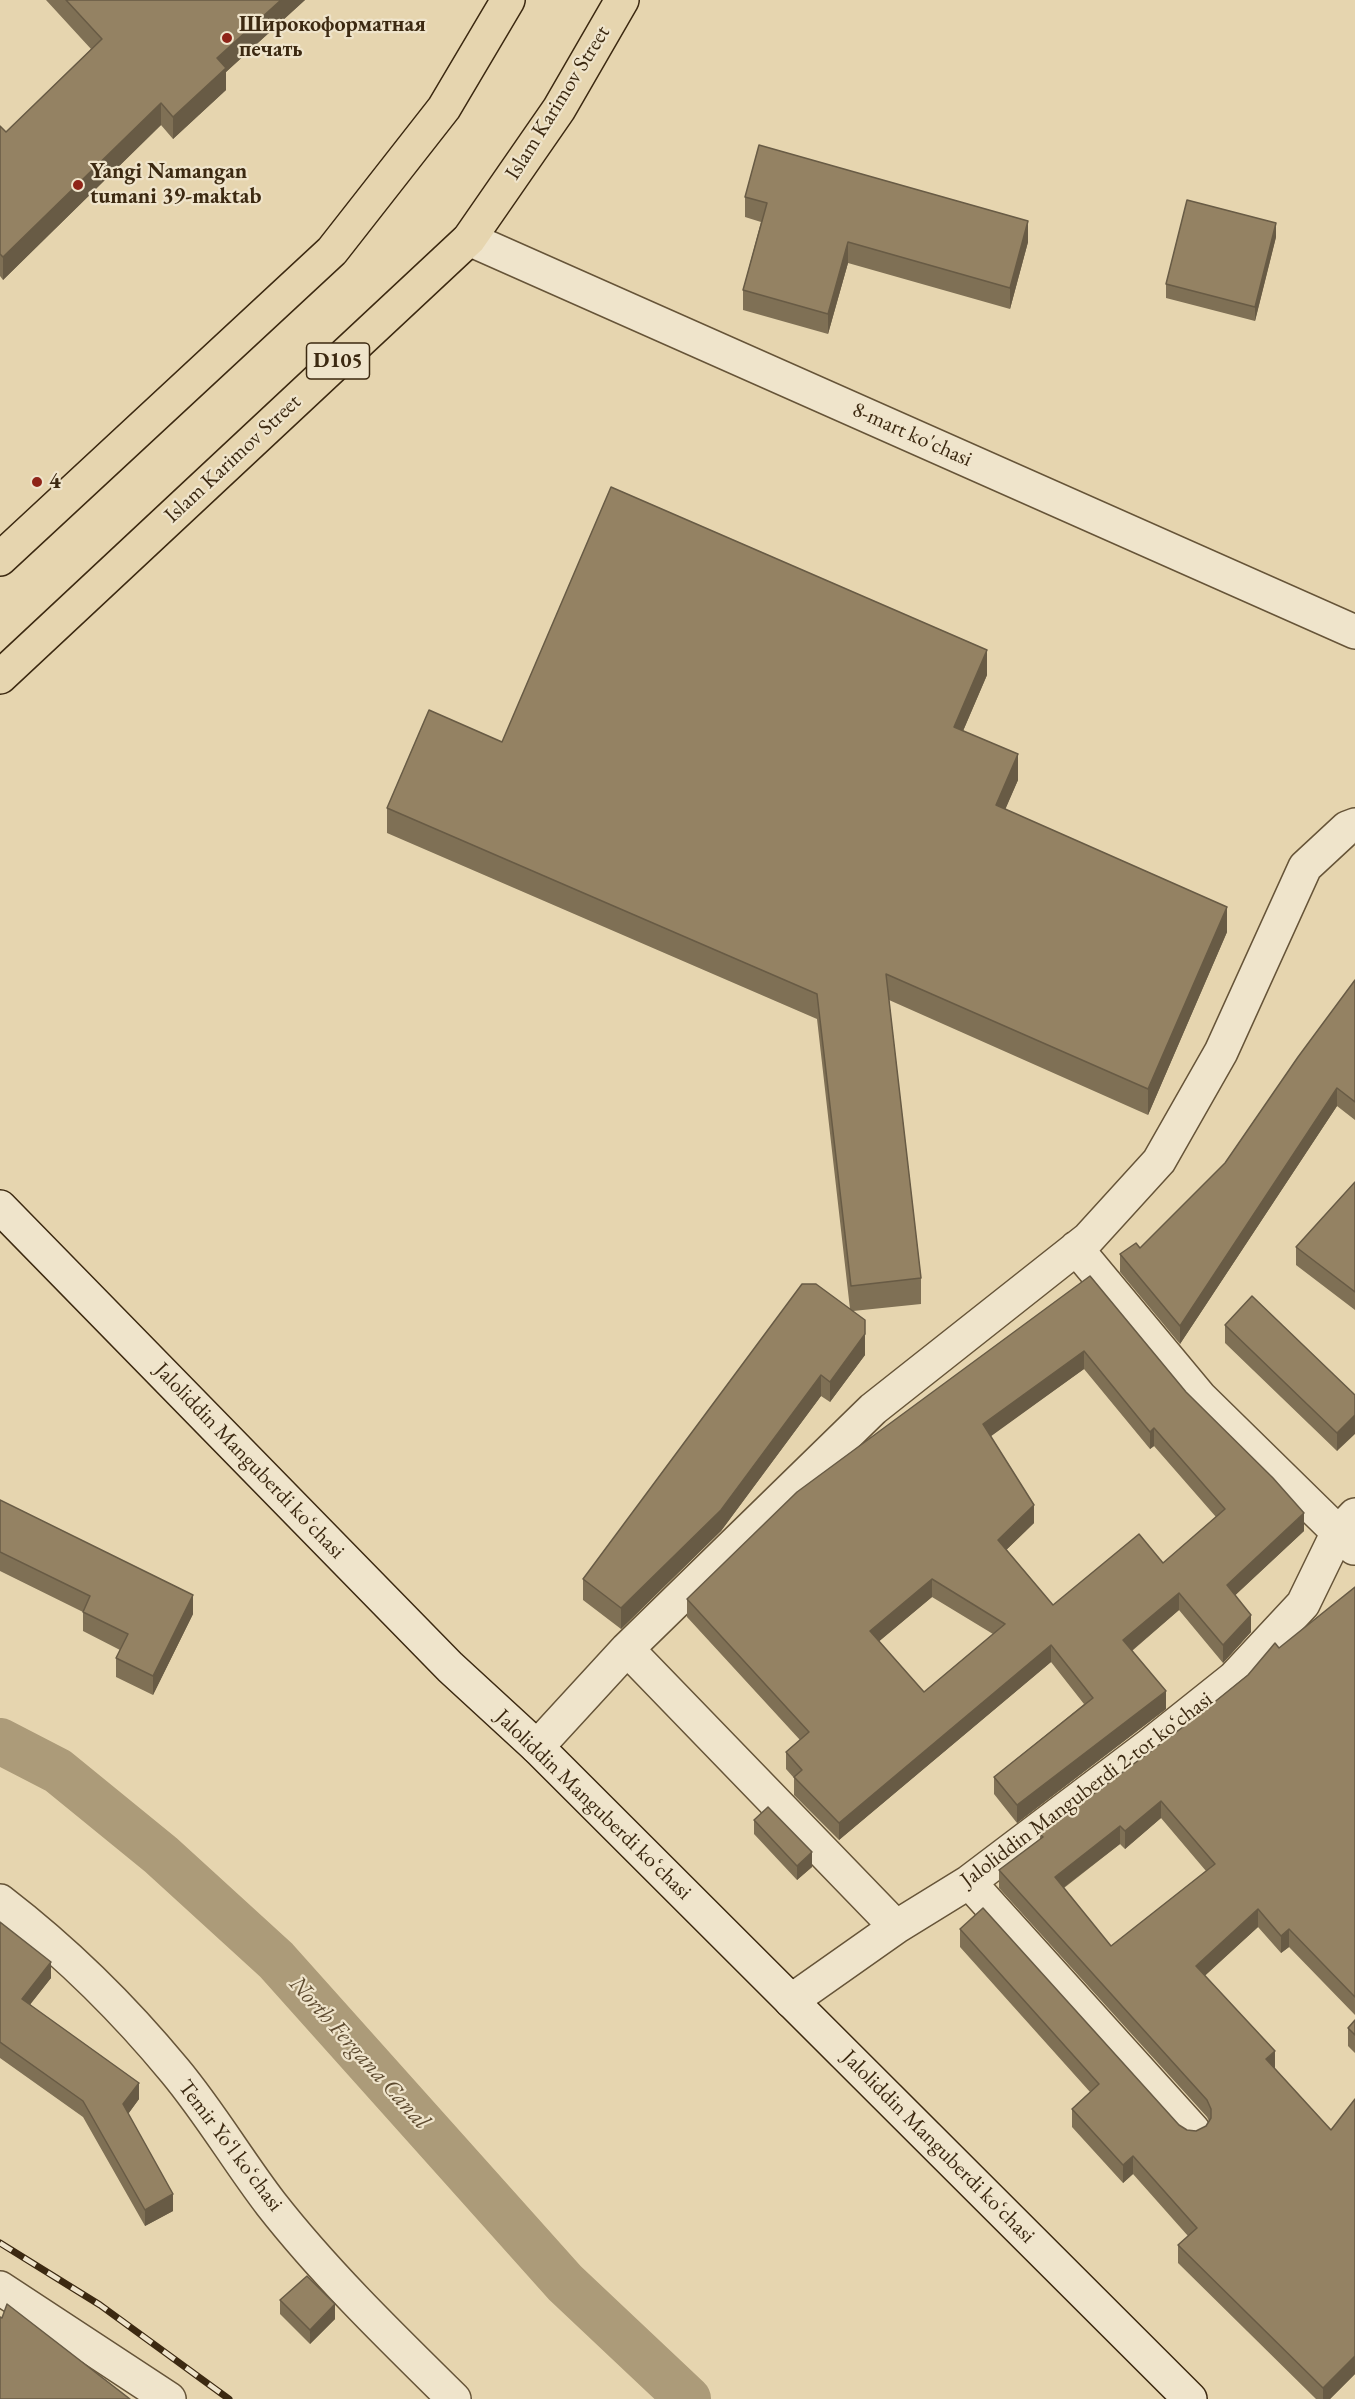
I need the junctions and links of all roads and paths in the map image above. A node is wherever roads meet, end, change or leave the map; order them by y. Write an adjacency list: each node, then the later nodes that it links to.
1 (508, 0): 4 (main road)
2 (622, 0): 3 (main road, Islam Karimov Street / D105)
3 (469, 239): 5 (street, 8-mart ko'chasi); 6 (main road, Islam Karimov Street / D105)
4 (0, 559)
5 (1355, 632)
6 (0, 677)
7 (1355, 825): 9 (street)
8 (0, 1207): 12 (street, Jaloliddin Manguberdi koʻchasi)
9 (1076, 1248): 10 (street, Jaloliddin Manguberdi 2-tor koʻchasi); 11 (street)
10 (1349, 1532): 13 (street, Jaloliddin Manguberdi 2-tor koʻchasi)
11 (627, 1649): 12 (street); 15 (street)
12 (537, 1747): 16 (street, Jaloliddin Manguberdi koʻchasi)
13 (969, 1882): 15 (street, Jaloliddin Manguberdi 2-tor koʻchasi); 17 (street)
14 (0, 1901): 20 (street, Temir Yoʻl koʻchasi)
15 (896, 1928): 16 (street, Jaloliddin Manguberdi 2-tor koʻchasi)
16 (791, 2001): 21 (street, Jaloliddin Manguberdi koʻchasi)
17 (1193, 2130)
18 (0, 2288): 19 (street)
19 (169, 2399)
20 (454, 2399)
21 (1190, 2399)

